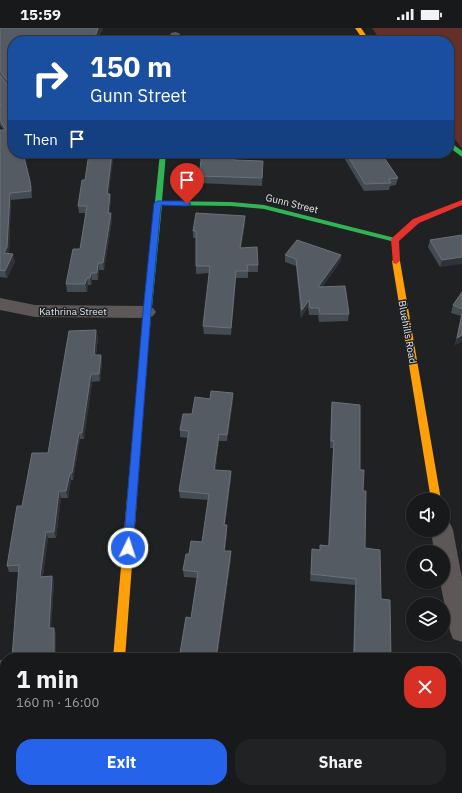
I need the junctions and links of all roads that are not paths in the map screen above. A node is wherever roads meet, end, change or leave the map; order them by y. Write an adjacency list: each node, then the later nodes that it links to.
1 (454, 148): 2 (street)
2 (462, 155)
3 (162, 158): 5 (street)
4 (462, 202): 6 (street)
5 (158, 203): 6 (street, Gunn Street); 8 (street)
6 (395, 240): 9 (street, Bluehills Road)
7 (0, 304): 8 (street, Kathrina Street)
8 (147, 312): 13 (street)
9 (435, 493)
10 (444, 537): 11 (street)
11 (455, 572): 12 (street)
12 (462, 631)
13 (119, 653)

